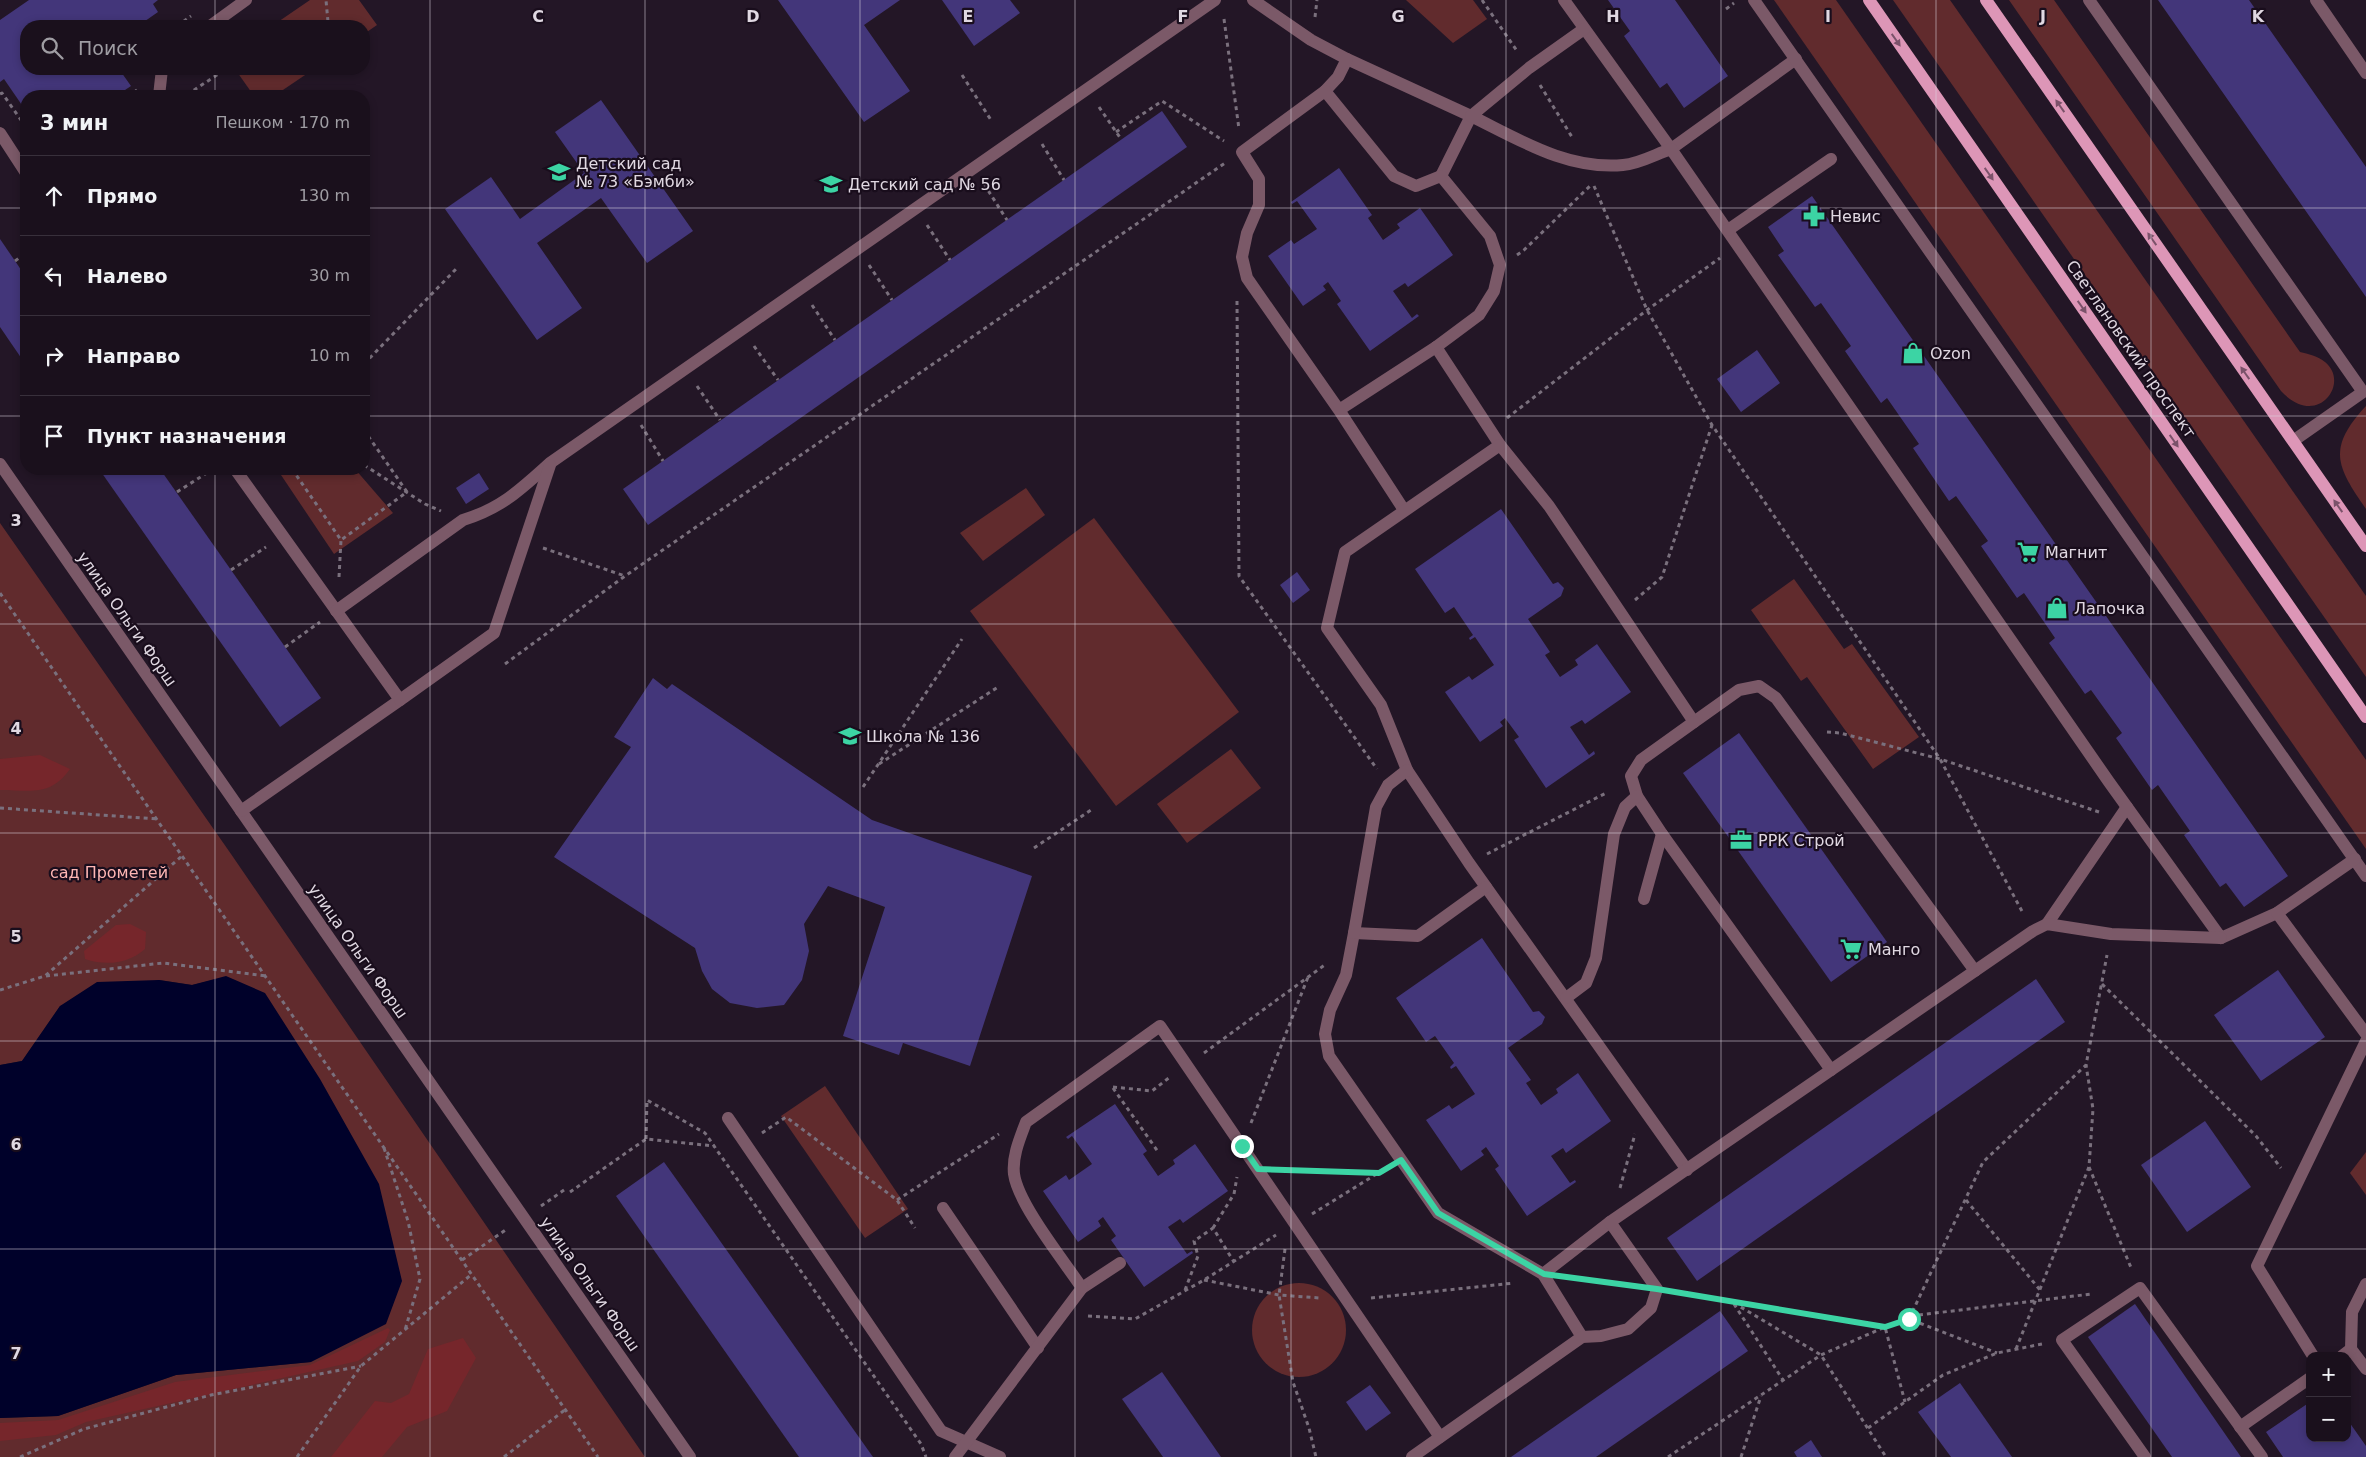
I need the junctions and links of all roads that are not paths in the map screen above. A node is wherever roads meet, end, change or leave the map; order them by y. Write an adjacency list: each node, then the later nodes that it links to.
1 (246, 0): 10 (street)
2 (1253, 0): 12 (street)
3 (1564, 0): 11 (street)
4 (1754, 0): 13 (street)
5 (1869, 0): 37 (main road, Светлановский проспект, one-way to 37)
6 (1986, 0): 28 (main road, one-way to 6)
7 (2089, 0): 26 (street)
8 (2316, 0): 14 (street)
9 (1219, 5): 30 (street)
10 (218, 20)
11 (1584, 29): 18 (street); 20 (street)
12 (1347, 59): 17 (street); 18 (street)
13 (1796, 60): 20 (street); 44 (street)
14 (2366, 73)
15 (161, 75): 16 (street)
16 (157, 90)
17 (1325, 91): 23 (street); 27 (street)
18 (1471, 116): 20 (street); 23 (street)
19 (0, 133): 22 (street)
20 (1671, 149): 24 (street)
21 (1831, 159): 24 (street)
22 (20, 164)
23 (1440, 176): 25 (street)
24 (1728, 230): 41 (street)
25 (1436, 347): 27 (street); 29 (street)
26 (2365, 391): 28 (street)
27 (1339, 410): 33 (street)
28 (2293, 441): 34 (main road, one-way to 28)
29 (1500, 445): 33 (street); 38 (street)
30 (550, 463): 35 (street); 36 (street)
31 (0, 464): 42 (street, улица Ольги Форш)
32 (239, 475): 35 (street)
33 (1404, 510): 39 (street)
34 (2366, 546)
35 (336, 611): 36 (street)
36 (400, 700): 42 (street)
37 (2366, 717)
38 (1694, 722): 40 (street); 52 (street)
39 (1407, 770): 46 (street); 51 (street)
40 (1637, 796): 43 (street); 53 (street)
41 (2127, 807): 49 (street); 50 (street)
42 (241, 811): 75 (street, улица Ольги Форш)
43 (1662, 834): 47 (street); 56 (street)
44 (2355, 860): 45 (street); 48 (street)
45 (2366, 876)
46 (1486, 887): 51 (street); 53 (street)
47 (1644, 899)
48 (2278, 913): 50 (street); 54 (street)
49 (2047, 924): 50 (street); 52 (street)
50 (2221, 938)
51 (1353, 939): 62 (street)
52 (1975, 971): 56 (street)
53 (1566, 998): 58 (street)
54 (2366, 1034)
55 (2366, 1041): 67 (street)
56 (1831, 1070): 58 (street)
57 (728, 1118): 74 (street)
58 (1687, 1170): 60 (street)
59 (943, 1208): 66 (street)
60 (1610, 1222): 62 (street); 65 (street)
61 (1120, 1263): 64 (street)
62 (1544, 1274): 65 (street)
63 (2366, 1284): 68 (street)
64 (1082, 1288): 66 (street); 73 (street)
65 (1582, 1337): 73 (street)
66 (1038, 1348): 74 (street)
67 (2311, 1352)
68 (2346, 1352)
69 (2351, 1356): 70 (street)
70 (2366, 1369)
71 (2306, 1381): 72 (street)
72 (2240, 1427): 79 (street); 80 (street)
73 (1440, 1437): 78 (street)
74 (968, 1442): 76 (street); 77 (street)
75 (690, 1457)
76 (956, 1457)
77 (1000, 1457)
78 (1412, 1457)
79 (2145, 1457)
80 (2262, 1457)

